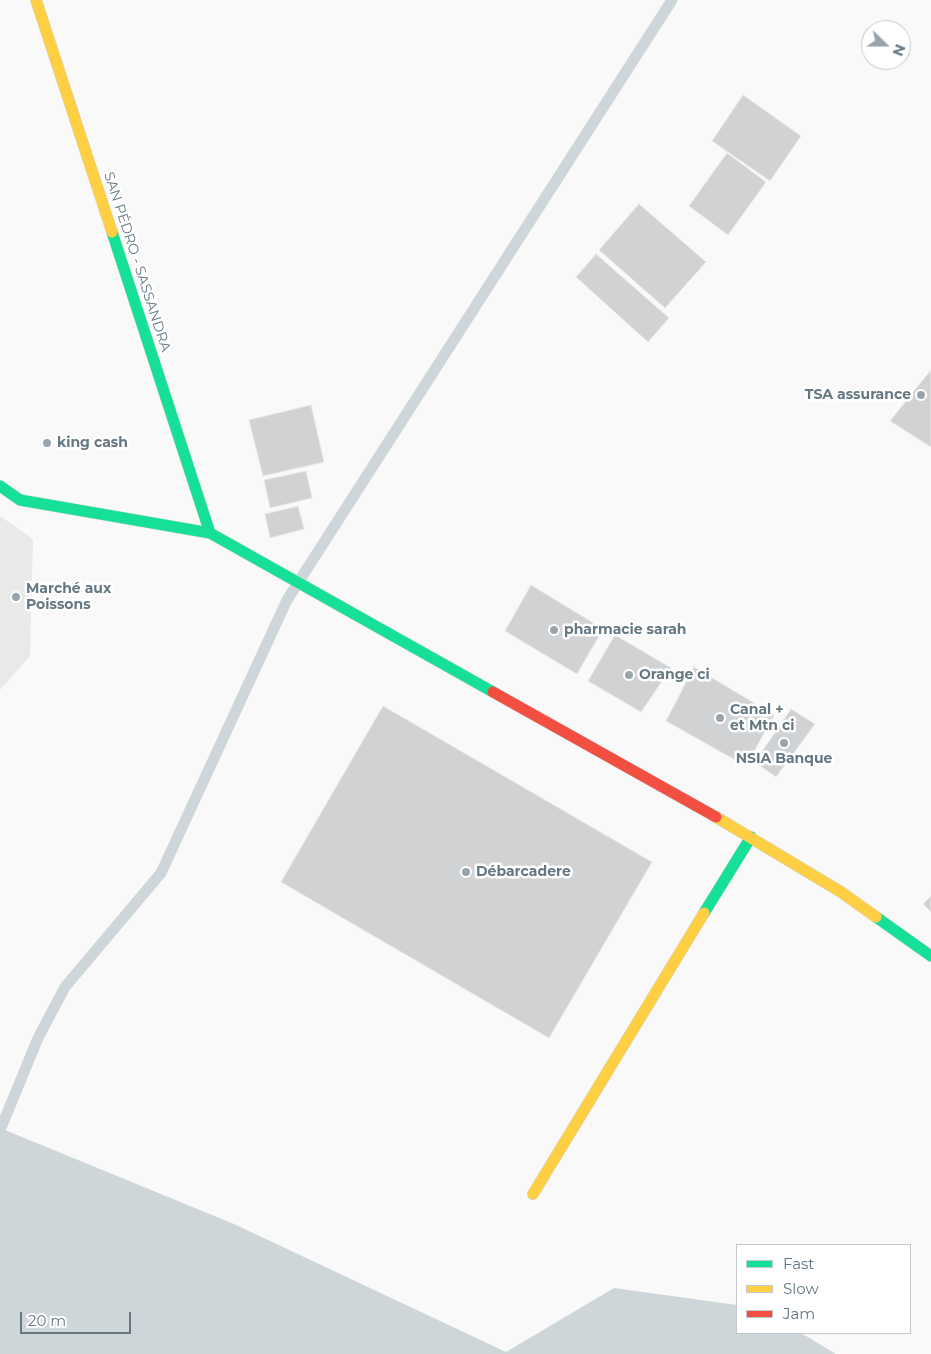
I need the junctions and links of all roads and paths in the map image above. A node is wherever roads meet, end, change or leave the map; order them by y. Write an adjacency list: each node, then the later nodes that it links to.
1 (36, 0): 3 (street, SAN PÉDRO - SASSANDRA)
2 (0, 486): 3 (street)
3 (210, 533): 4 (street)
4 (751, 837): 5 (street); 6 (street)
5 (931, 956)
6 (532, 1194)

